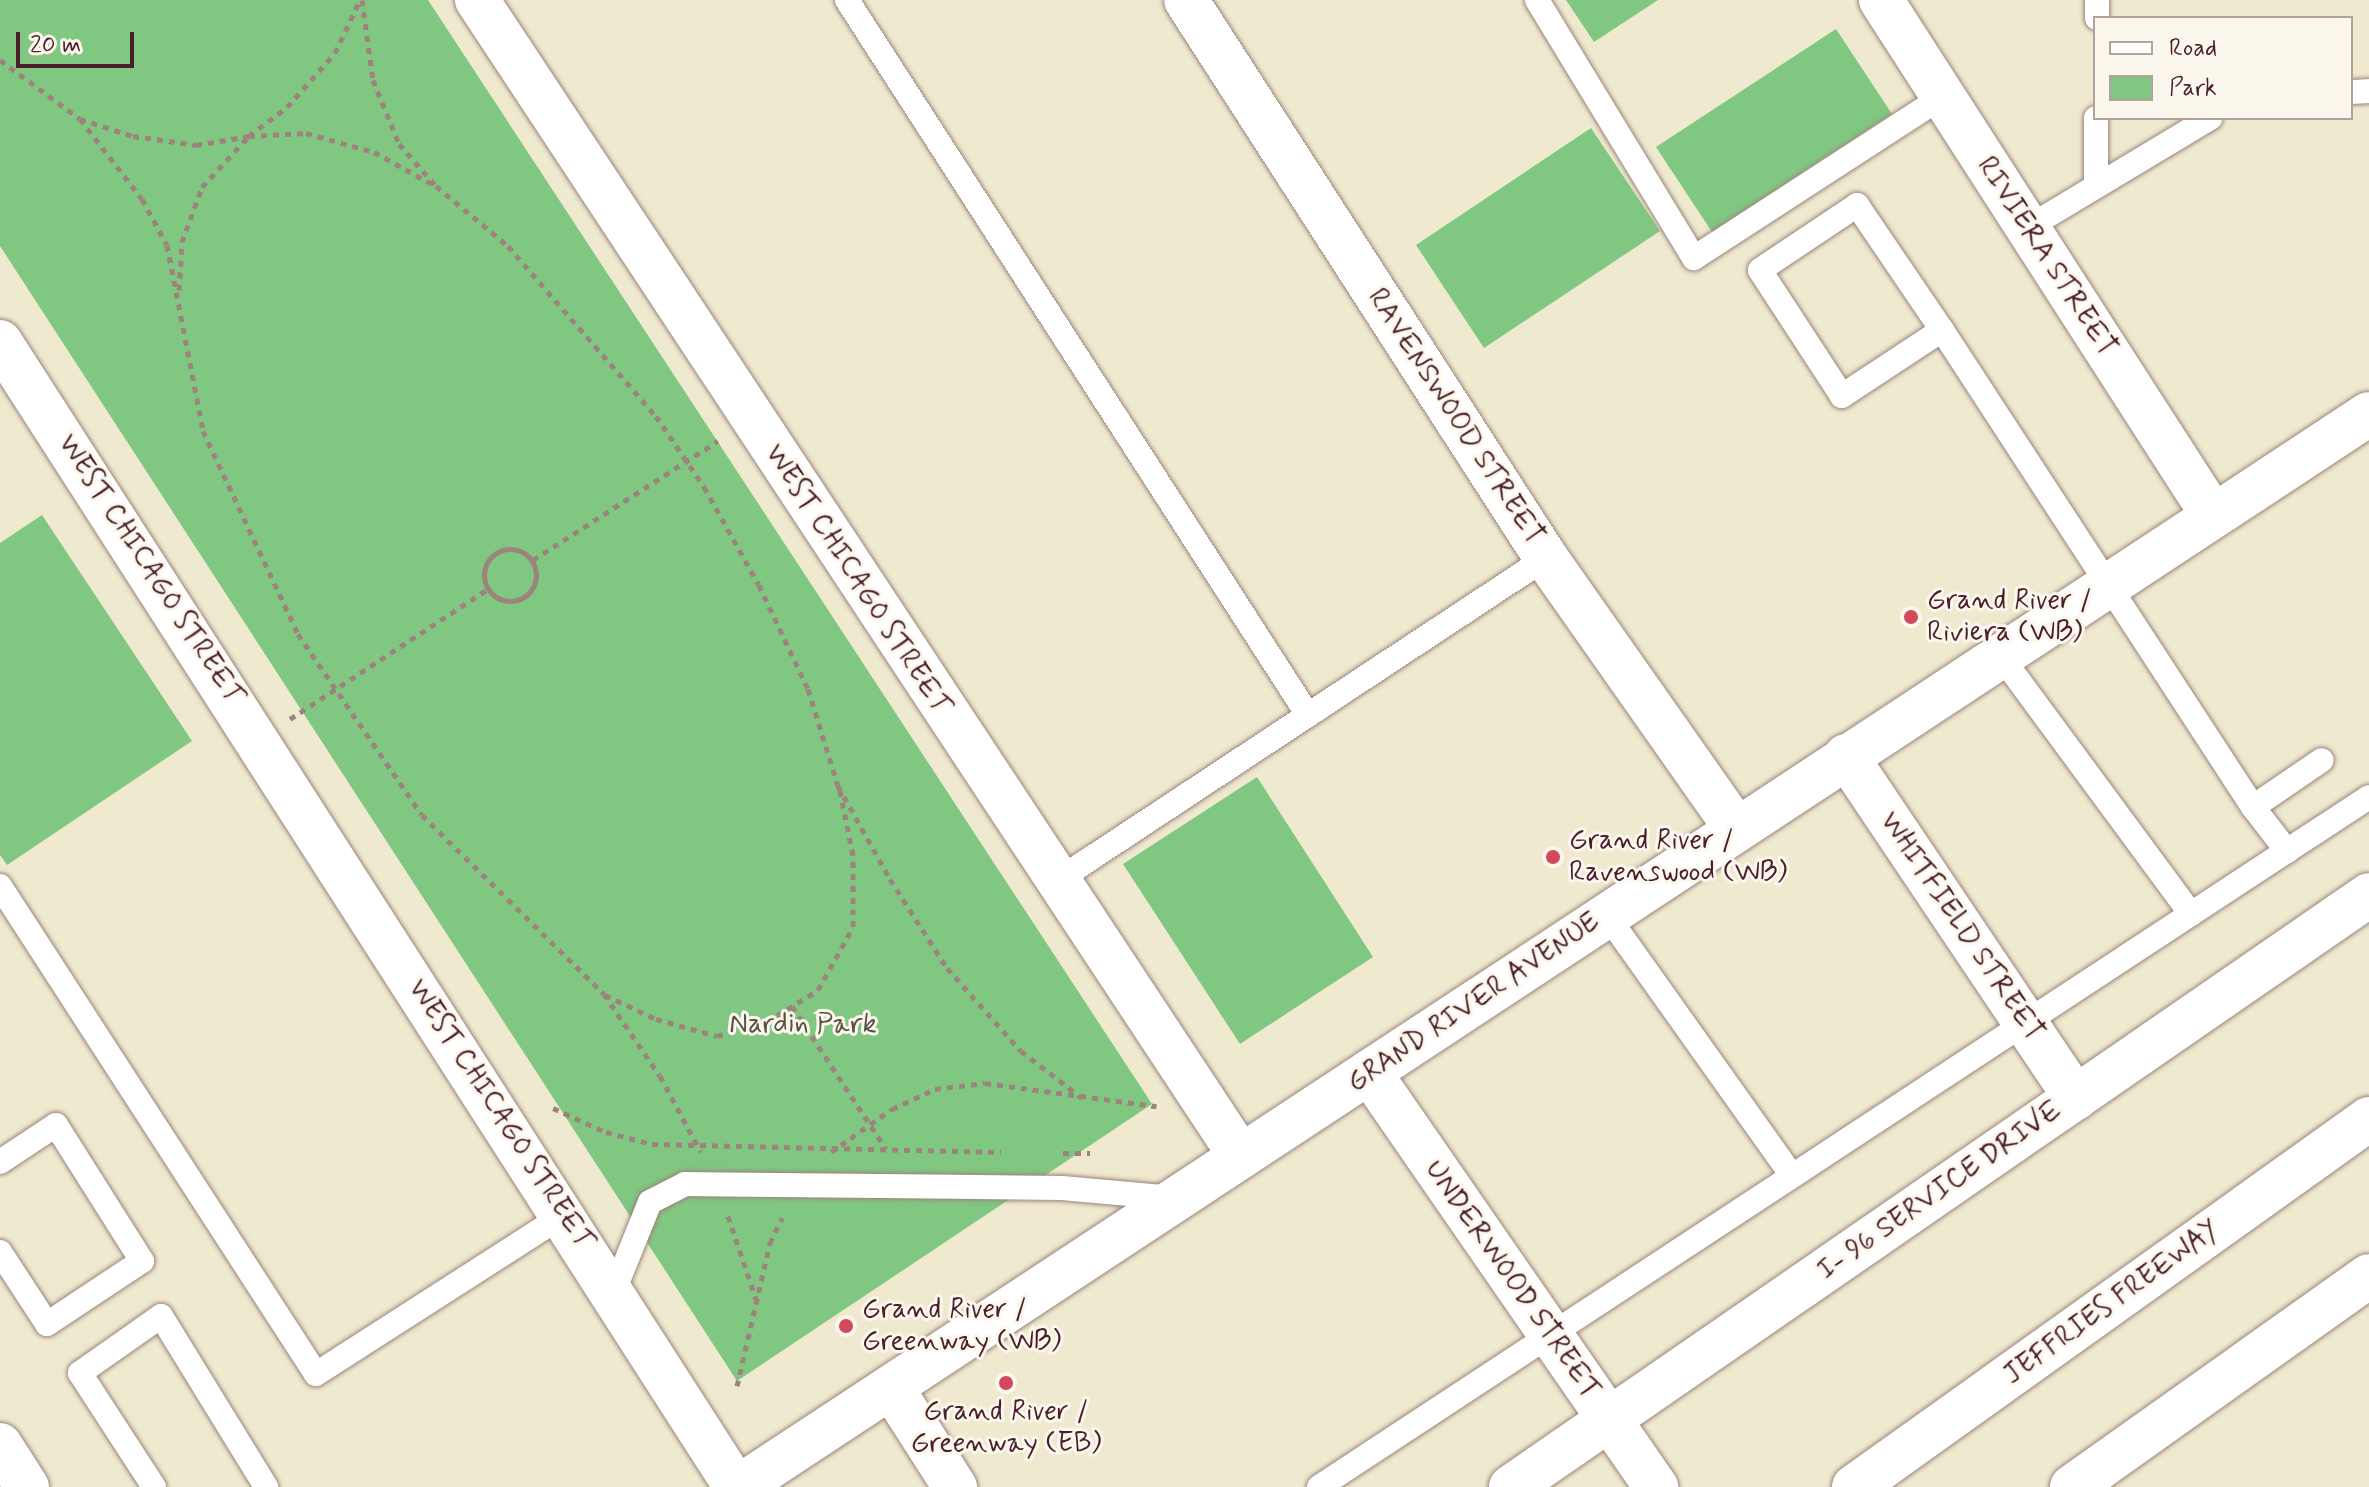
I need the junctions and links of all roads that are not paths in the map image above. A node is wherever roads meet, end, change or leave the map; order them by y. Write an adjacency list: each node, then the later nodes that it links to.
1 (477, 0): 25 (main road, WEST CHICAGO STREET)
2 (847, 0): 18 (lane)
3 (1186, 0): 15 (main road, RAVENSWOOD STREET)
4 (1537, 0): 6 (lane)
5 (1881, 0): 6 (main road, RIVIERA STREET)
6 (1943, 96): 10 (main road, RIVIERA STREET)
7 (2096, 120): 9 (lane)
8 (2206, 120): 9 (lane)
9 (2096, 182): 10 (lane)
10 (2027, 228): 14 (main road, RIVIERA STREET)
11 (1942, 330): 11 (lane); 16 (lane)
12 (0, 342): 38 (main road, WEST CHICAGO STREET)
13 (2369, 414): 14 (main road, GRAND RIVER AVENUE)
14 (2212, 514): 16 (main road, GRAND RIVER AVENUE)
15 (1546, 558): 18 (lane); 23 (main road, RAVENSWOOD STREET)
16 (2106, 584): 17 (main road, GRAND RIVER AVENUE); 22 (lane)
17 (2000, 655): 19 (main road, GRAND RIVER AVENUE); 29 (lane)
18 (1308, 715): 25 (lane)
19 (1846, 756): 23 (main road, GRAND RIVER AVENUE); 30 (main road, WHITFIELD STREET)
20 (2322, 760): 22 (lane)
21 (2369, 797): 24 (lane)
22 (2253, 807): 24 (lane)
23 (1735, 827): 28 (main road, GRAND RIVER AVENUE)
24 (2287, 851): 29 (lane)
25 (1055, 882): 34 (main road, WEST CHICAGO STREET)
26 (0, 886): 38 (lane)
27 (2369, 895): 32 (main road, I- 96 SERVICE DRIVE)
28 (1606, 914): 31 (main road, GRAND RIVER AVENUE); 36 (lane)
29 (2191, 914): 30 (lane)
30 (2028, 1026): 32 (main road, WHITFIELD STREET); 36 (lane)
31 (1369, 1072): 34 (main road, GRAND RIVER AVENUE); 42 (main road, UNDERWOOD STREET)
32 (2076, 1098): 44 (main road, I- 96 SERVICE DRIVE)
33 (2369, 1119): 46 (main road, JEFFRIES FREEWAY)
34 (1241, 1157): 37 (main road, GRAND RIVER AVENUE)
35 (0, 1162): 39 (lane)
36 (1792, 1176): 42 (lane)
37 (1177, 1198): 41 (lane); 43 (main road, GRAND RIVER AVENUE)
38 (565, 1214): 41 (main road, WEST CHICAGO STREET)
39 (2, 1259)
40 (2369, 1276): 55 (main road)
41 (614, 1291): 50 (main road, WEST CHICAGO STREET)
42 (1548, 1332): 44 (main road, UNDERWOOD STREET); 52 (lane)
43 (891, 1387): 50 (main road, GRAND RIVER AVENUE); 51 (main road)
44 (1609, 1419): 53 (main road, I- 96 SERVICE DRIVE); 54 (main road, UNDERWOOD STREET)
45 (0, 1445): 47 (main road)
46 (1855, 1486)
47 (27, 1487)
48 (154, 1487): 49 (lane)
49 (266, 1487)
50 (737, 1487)
51 (955, 1487)
52 (1319, 1487)
53 (1511, 1487)
54 (1656, 1487)
55 (2072, 1487)

